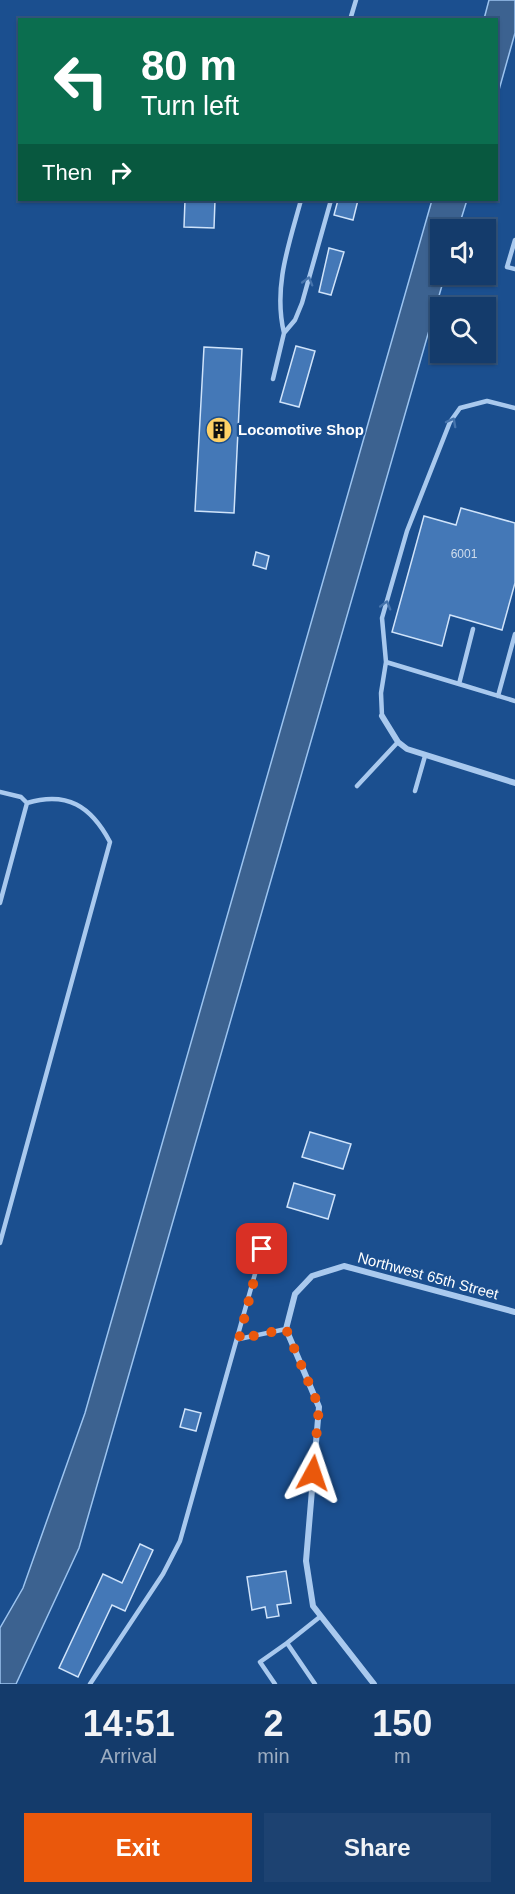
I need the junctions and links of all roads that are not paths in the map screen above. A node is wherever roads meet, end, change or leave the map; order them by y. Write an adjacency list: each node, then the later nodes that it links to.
1 (356, 0): 2 (lane)
2 (351, 18)
3 (301, 201): 7 (lane)
4 (331, 201): 7 (lane, one-way to 4)
5 (515, 240): 6 (lane)
6 (515, 269)
7 (284, 333): 8 (lane)
8 (273, 379)
9 (515, 408): 12 (lane, one-way to 9)
10 (474, 629): 13 (lane)
11 (515, 634): 14 (lane)
12 (386, 662): 13 (lane); 16 (lane)
13 (459, 684): 14 (lane)
14 (498, 696): 15 (lane)
15 (515, 700)
16 (382, 716): 17 (street)
17 (398, 742): 18 (street); 20 (lane)
18 (424, 756): 19 (street); 21 (lane)
19 (515, 783)
20 (357, 786)
21 (415, 791)
22 (0, 792): 23 (lane)
23 (27, 803): 24 (lane); 25 (lane)
24 (0, 903)
25 (0, 1243)
26 (262, 1249): 29 (lane)
27 (515, 1312): 28 (street, Northwest 65th Street)
28 (286, 1329): 29 (lane); 30 (street)
29 (239, 1339): 32 (lane)
30 (321, 1616): 31 (lane); 35 (street)
31 (287, 1643): 33 (lane); 34 (lane)
32 (90, 1684)
33 (275, 1684)
34 (315, 1684)
35 (374, 1684)

